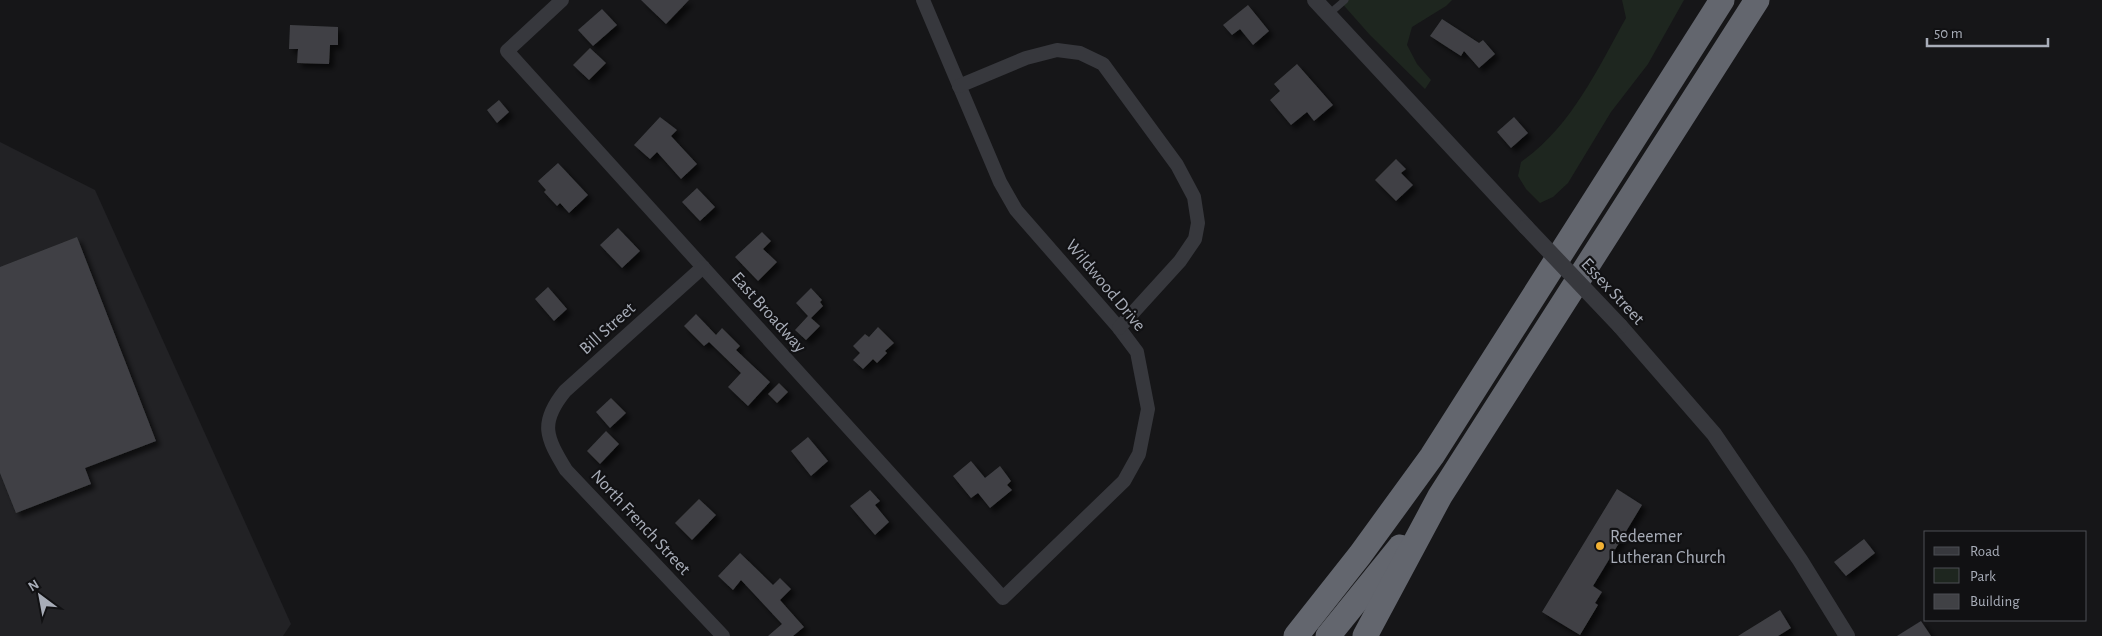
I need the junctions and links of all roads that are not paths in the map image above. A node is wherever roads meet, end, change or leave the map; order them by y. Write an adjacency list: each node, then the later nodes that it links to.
1 (562, 0): 9 (street, East Broadway)
2 (923, 0): 8 (street, Wildwood Drive)
3 (1316, 0): 7 (street, Essex Street)
4 (1345, 0): 7 (lane)
5 (1722, 0): 15 (highway)
6 (1757, 0): 12 (highway)
7 (1328, 14): 18 (street, Essex Street, bridge)
8 (959, 86): 10 (street, Wildwood Drive); 10 (street)
9 (703, 267): 11 (street, Bill Street); 13 (street, East Broadway)
10 (1119, 328): 13 (street, Wildwood Drive)
11 (547, 424): 14 (street, North French Street)
12 (1440, 496): 16 (highway); 17 (highway)
13 (1003, 598)
14 (722, 636)
15 (1296, 636)
16 (1328, 636)
17 (1366, 636)
18 (1847, 636)

